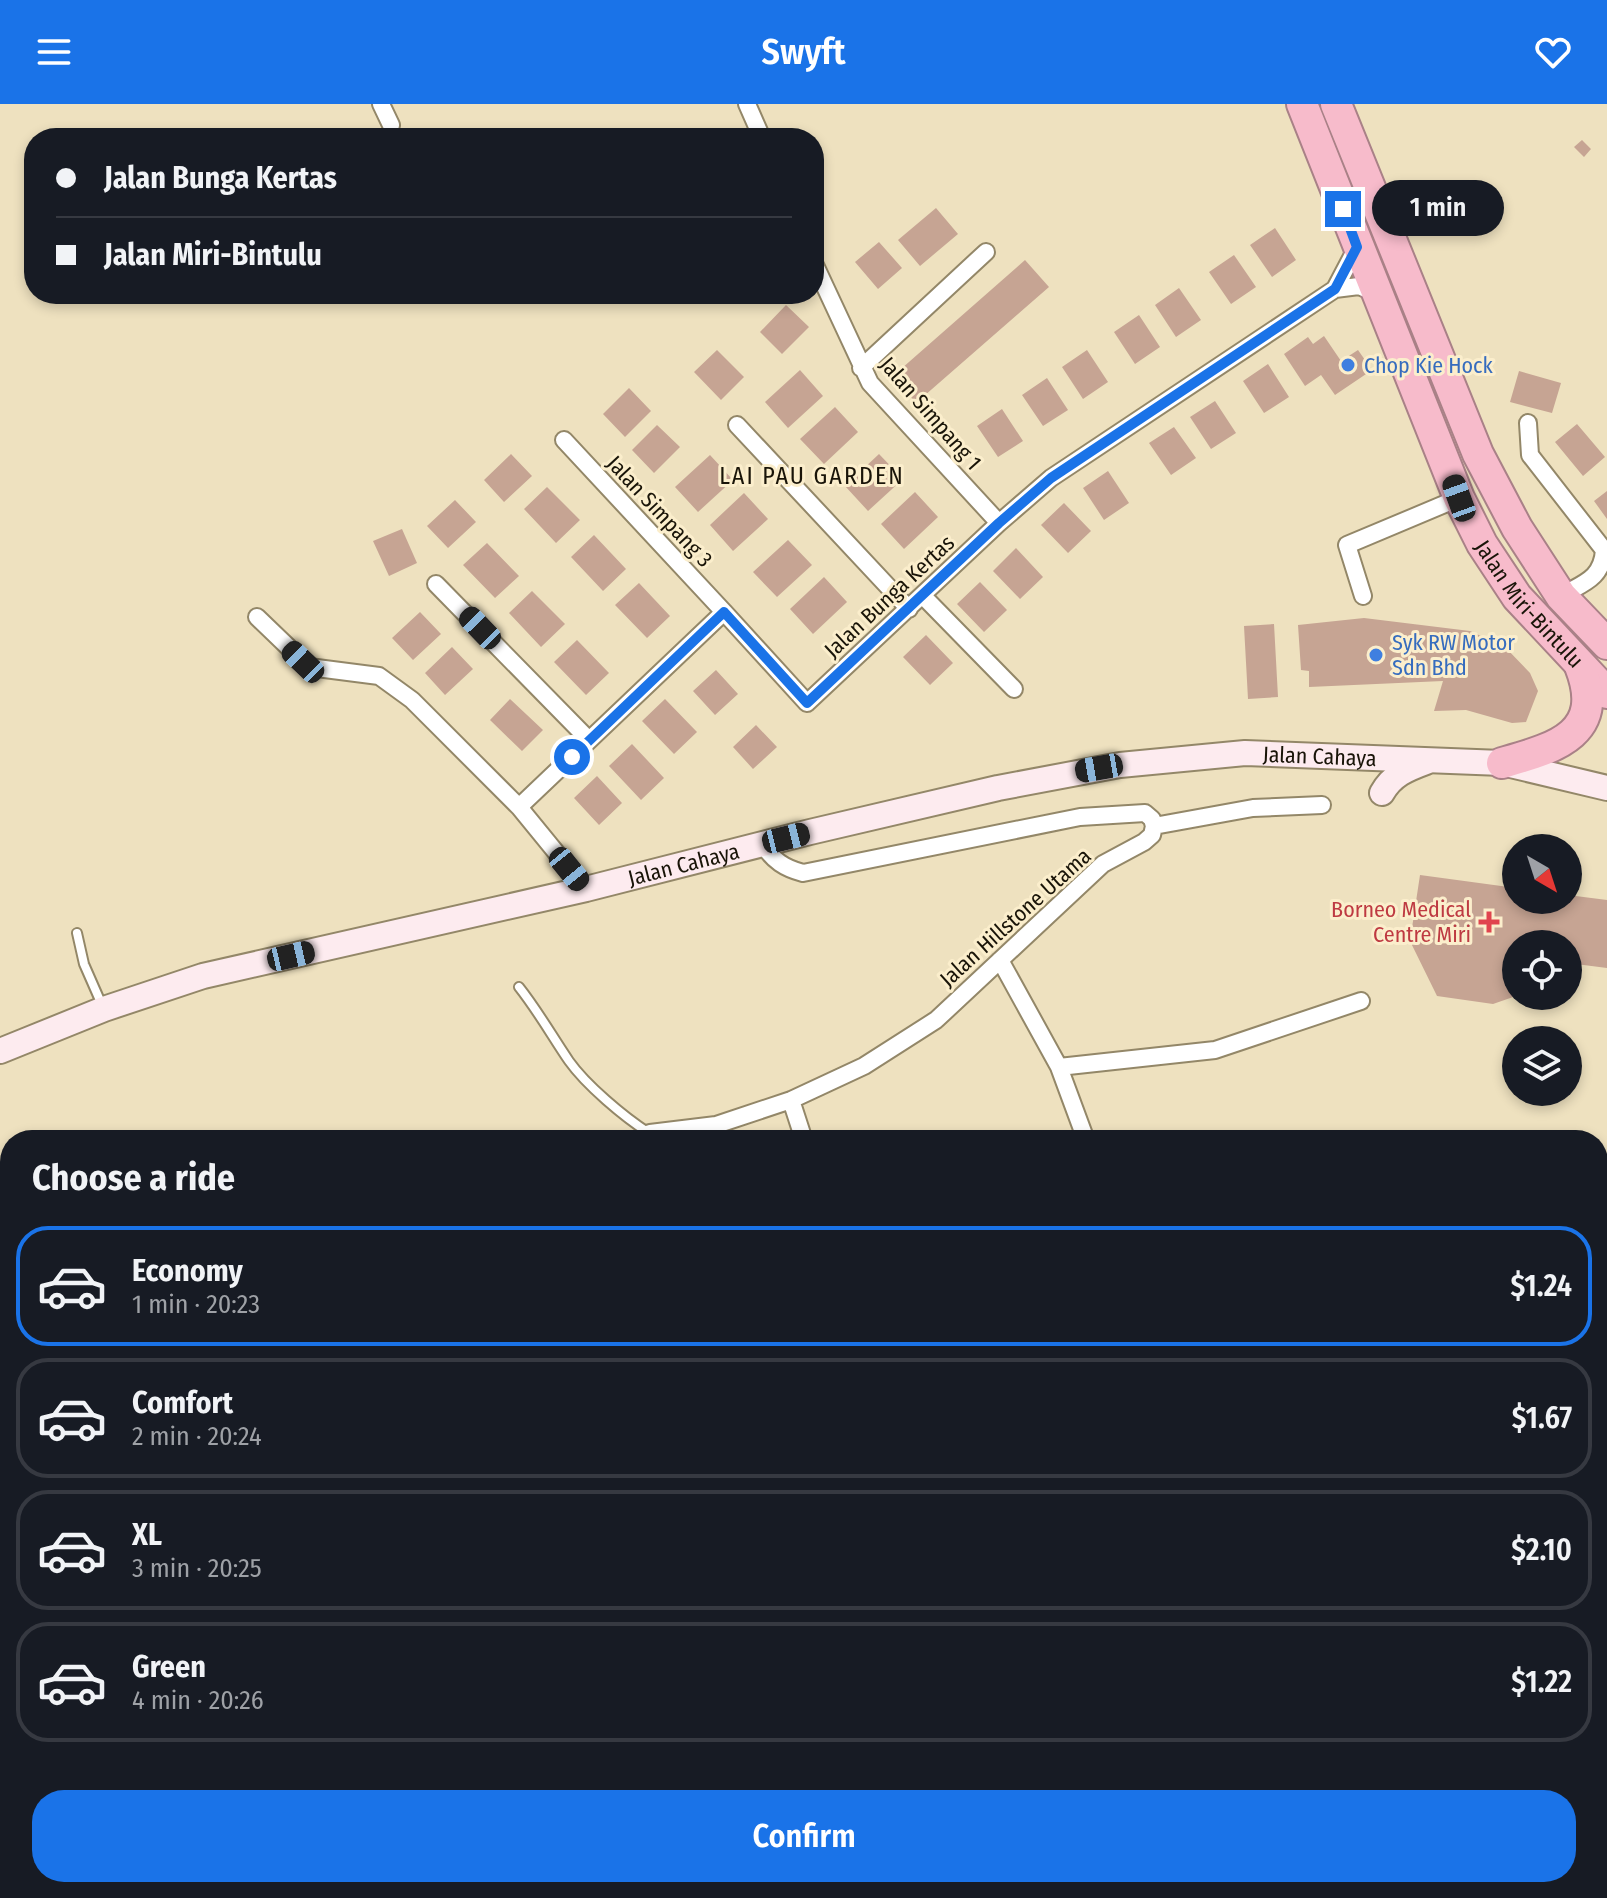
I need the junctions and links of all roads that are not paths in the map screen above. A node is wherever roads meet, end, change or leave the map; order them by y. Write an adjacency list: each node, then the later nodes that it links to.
1 (381, 104): 5 (street)
2 (747, 104): 6 (street)
3 (1302, 104): 7 (highway, Jalan Miri-Bintulu)
4 (1336, 104): 22 (highway, Jalan Miri-Bintulu)
5 (391, 125)
6 (758, 128)
7 (1357, 247): 10 (street, Jalan Bunga Kertas); 11 (highway, Jalan Miri-Bintulu)
8 (986, 252): 12 (street)
9 (824, 288): 12 (street, Jalan Simpang 1)
10 (1335, 289): 11 (street); 17 (street, Jalan Bunga Kertas)
11 (1377, 293): 16 (highway, Jalan Miri-Bintulu)
12 (861, 368): 17 (street, Jalan Simpang 1)
13 (1528, 423): 18 (street)
14 (737, 425): 23 (street)
15 (564, 440): 24 (street, Jalan Simpang 3)
16 (1459, 498): 21 (street); 27 (highway, Jalan Miri-Bintulu)
17 (999, 523): 20 (street, Jalan Bunga Kertas)
18 (1602, 576): 22 (street)
19 (436, 584): 30 (street)
20 (923, 596): 23 (street, Jalan Bunga Kertas); 28 (street)
21 (1363, 596)
22 (1561, 596): 26 (highway, Jalan Miri-Bintulu)
23 (909, 609): 24 (street, Jalan Bunga Kertas)
24 (724, 612): 30 (street)
25 (257, 617): 36 (street)
26 (1607, 644)
27 (1580, 666): 29 (highway, Jalan Miri-Bintulu); 32 (highway)
28 (1014, 689)
29 (1607, 693)
30 (589, 740): 36 (street)
31 (1432, 760): 32 (street, Jalan Cahaya); 34 (street); 38 (street, Jalan Cahaya)
32 (1502, 763): 33 (street, Jalan Cahaya)
33 (1607, 788)
34 (1382, 793)
35 (1322, 805): 37 (street)
36 (519, 807): 39 (street)
37 (1154, 826): 38 (street); 41 (street, Jalan Hillstone Utama)
38 (762, 844): 39 (street, Jalan Cahaya)
39 (586, 889): 44 (street, Jalan Cahaya)
40 (77, 933): 44 (lane)
41 (1000, 960): 46 (street); 47 (street, Jalan Hillstone Utama)
42 (519, 987): 48 (lane)
43 (1361, 1001): 46 (street)
44 (104, 1009): 45 (street, Jalan Cahaya)
45 (0, 1051)
46 (1059, 1067): 51 (street)
47 (791, 1100): 49 (street, Jalan Hillstone Utama); 50 (street)
48 (639, 1130)
49 (687, 1130)
50 (801, 1130)
51 (1082, 1130)

